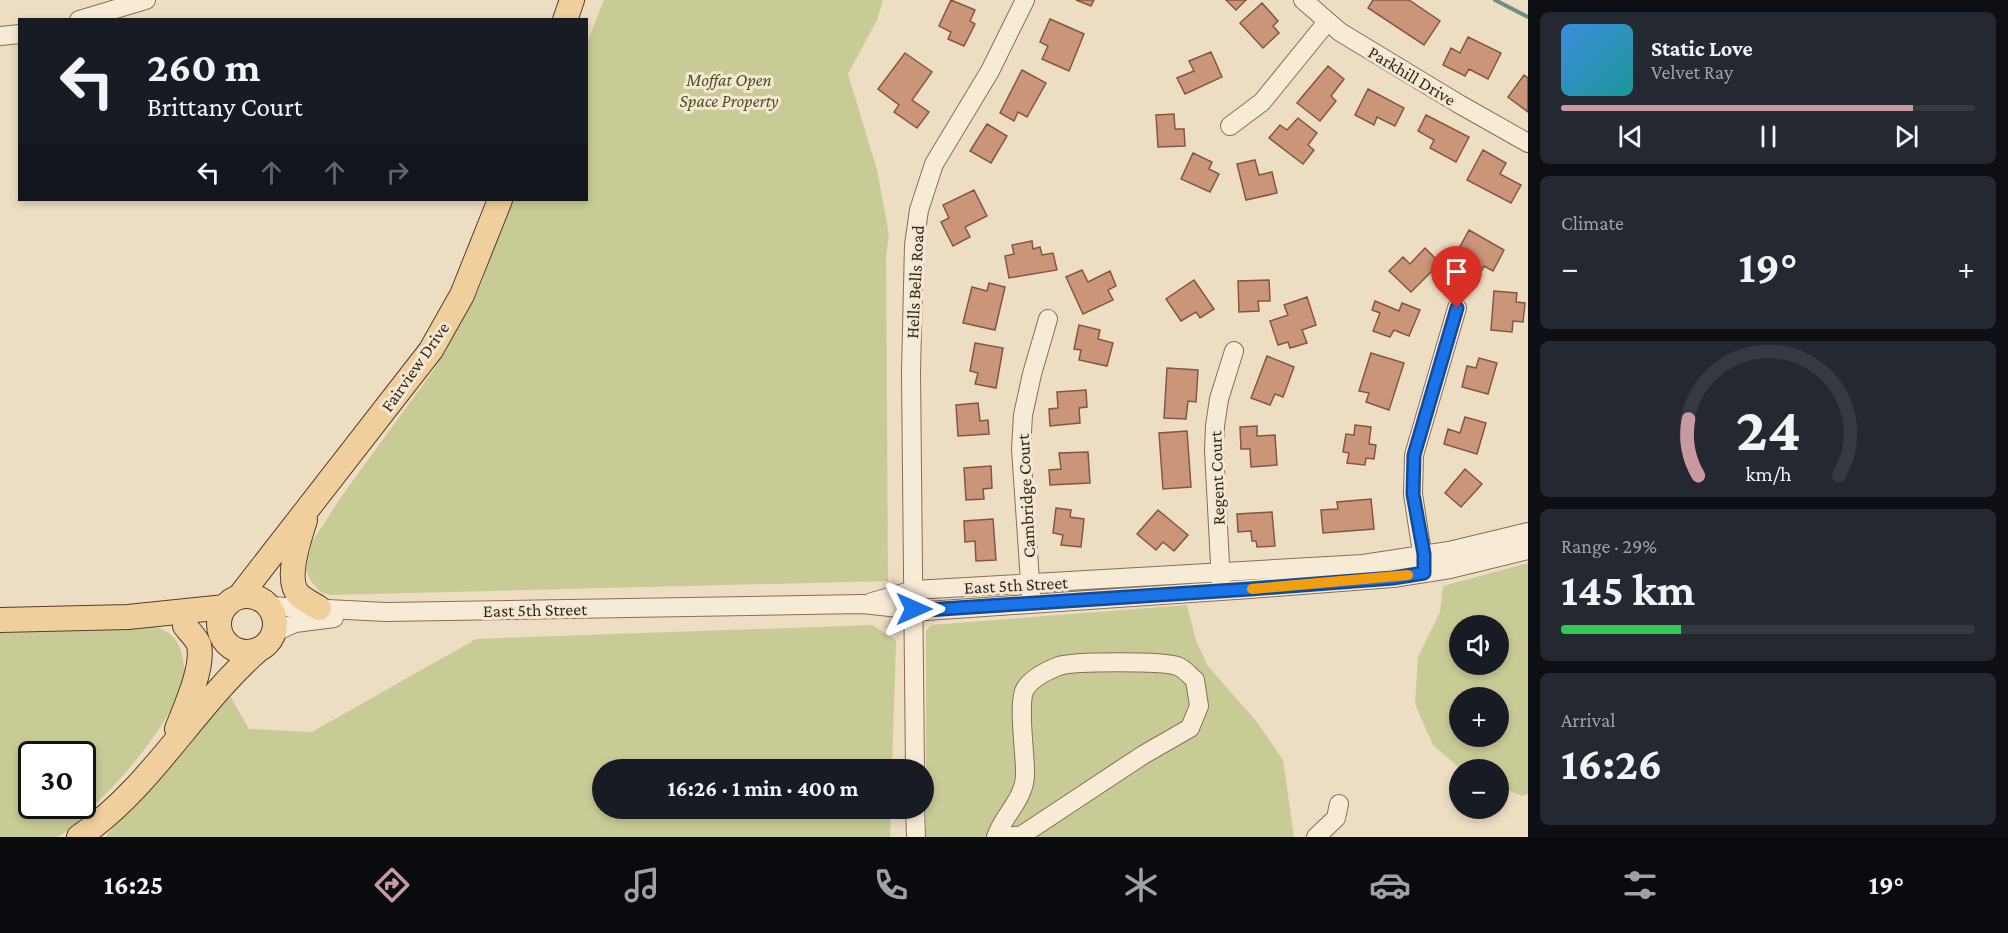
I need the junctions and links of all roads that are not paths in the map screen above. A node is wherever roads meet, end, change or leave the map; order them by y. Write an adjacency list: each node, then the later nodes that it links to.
1 (146, 0): 5 (street)
2 (572, 0): 6 (main road)
3 (1025, 0): 23 (street, Hells Bells Road)
4 (1303, 0): 7 (street, Parkhill Drive)
5 (86, 18)
6 (566, 18)
7 (1327, 22): 10 (street); 11 (street, Parkhill Drive)
8 (18, 34): 9 (street)
9 (0, 36)
10 (1230, 126)
11 (1528, 143)
12 (500, 201): 16 (main road, Fairview Drive)
13 (1457, 308): 19 (street)
14 (1048, 319): 22 (street, Cambridge Court)
15 (1234, 351): 21 (street, Regent Court)
16 (305, 511): 24 (main road, Fairview Drive); 26 (main road, Fairview Drive); 28 (main road)
17 (1528, 532): 19 (street, East 5th Street)
18 (1528, 550): 20 (street, East 5th Street)
19 (1424, 554): 20 (street); 21 (street, East 5th Street)
20 (1424, 573): 21 (street, East 5th Street)
21 (1221, 581): 22 (street, East 5th Street); 25 (street, East 5th Street)
22 (1030, 584): 23 (street, East 5th Street); 25 (street, Cambridge Court)
23 (914, 590): 27 (street, East 5th Street); 29 (street, Hells Bells Road)
24 (232, 602): 26 (main road); 31 (main road); 35 (main road)
25 (1031, 603): 29 (street, East 5th Street)
26 (267, 604): 28 (street, East 5th Street); 34 (main road)
27 (863, 604): 29 (street, East 5th Street); 30 (street, East 5th Street)
28 (319, 609): 30 (street, East 5th Street)
29 (914, 609): 38 (street, Hells Bells Road)
30 (386, 612): 34 (street, East 5th Street)
31 (128, 617): 32 (main road); 33 (main road)
32 (0, 620)
33 (185, 626): 35 (main road); 37 (main road)
34 (275, 632): 36 (main road)
35 (224, 640): 36 (main road); 37 (main road)
36 (257, 651): 37 (main road)
37 (175, 741): 41 (main road)
38 (915, 759)
39 (1339, 804): 45 (street)
40 (915, 819): 42 (street)
41 (80, 837)
42 (916, 837)
43 (996, 837): 44 (street)
44 (1006, 837)
45 (1316, 837)

